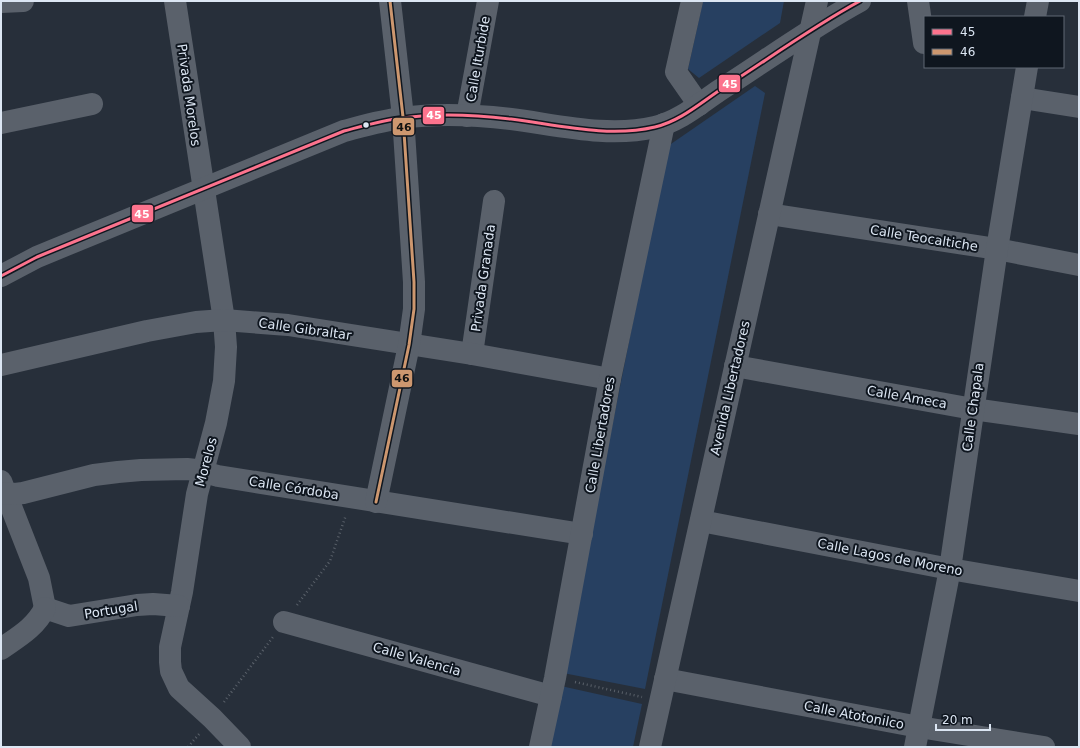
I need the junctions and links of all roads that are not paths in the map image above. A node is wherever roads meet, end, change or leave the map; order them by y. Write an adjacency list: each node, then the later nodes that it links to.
1 (23, 1): 10 (street)
2 (175, 1): 23 (street, Privada Morelos)
3 (390, 1): 20 (street)
4 (488, 1): 19 (street, Calle Iturbide)
5 (692, 1): 17 (street)
6 (817, 1): 12 (street, Avenida Libertadores)
7 (860, 1): 12 (street)
8 (918, 1): 13 (street)
9 (1038, 1): 11 (street)
10 (1, 2)
11 (1036, 16)
12 (811, 30): 17 (street); 25 (street, Avenida Libertadores)
13 (924, 43)
14 (1027, 68): 15 (street, Calle Chapala)
15 (1022, 98): 18 (street); 26 (street, Calle Chapala)
16 (92, 104): 21 (street)
17 (699, 106): 22 (street)
18 (1079, 107)
19 (468, 116): 20 (street); 22 (street)
20 (403, 118): 23 (street); 30 (street)
21 (1, 123)
22 (664, 124): 34 (street, Calle Libertadores)
23 (204, 189): 28 (street); 29 (street, Morelos)
24 (494, 201): 31 (street, Privada Granada)
25 (769, 214): 26 (street, Calle Teocaltiche); 33 (street, Avenida Libertadores)
26 (997, 249): 27 (street, Calle Teocaltiche); 35 (street, Calle Chapala)
27 (1079, 265)
28 (1, 276)
29 (224, 320): 30 (street, Calle Gibraltar); 32 (street, Calle Gibraltar); 37 (street, Morelos)
30 (409, 345): 31 (street, Calle Gibraltar); 39 (street)
31 (472, 354): 34 (street, Calle Gibraltar)
32 (1, 365)
33 (735, 366): 35 (street, Calle Ameca); 40 (street, Avenida Libertadores)
34 (610, 379): 41 (street, Calle Libertadores)
35 (973, 409): 36 (street, Calle Ameca); 42 (street, Calle Chapala)
36 (1079, 424)
37 (203, 472): 38 (street, Calle Córdoba); 39 (street, Calle Córdoba); 44 (street, Morelos)
38 (3, 489): 45 (street)
39 (376, 502): 41 (street, Calle Córdoba)
40 (701, 521): 42 (street, Calle Lagos de Moreno); 48 (street, Avenida Libertadores)
41 (582, 534): 49 (street, Calle Libertadores)
42 (950, 569): 43 (street, Calle Lagos de Moreno); 50 (street, Calle Chapala)
43 (1079, 591)
44 (178, 606): 45 (street, Portugal); 51 (street, Morelos)
45 (44, 608): 47 (street)
46 (284, 622): 49 (street, Calle Valencia)
47 (1, 649)
48 (666, 679): 50 (street, Calle Atotonilco); 53 (street, Avenida Libertadores)
49 (553, 687): 52 (street, Calle Libertadores)
50 (917, 737): 54 (street, Calle Atotonilco)
51 (230, 744)
52 (540, 747)
53 (650, 747)
54 (1044, 747)

